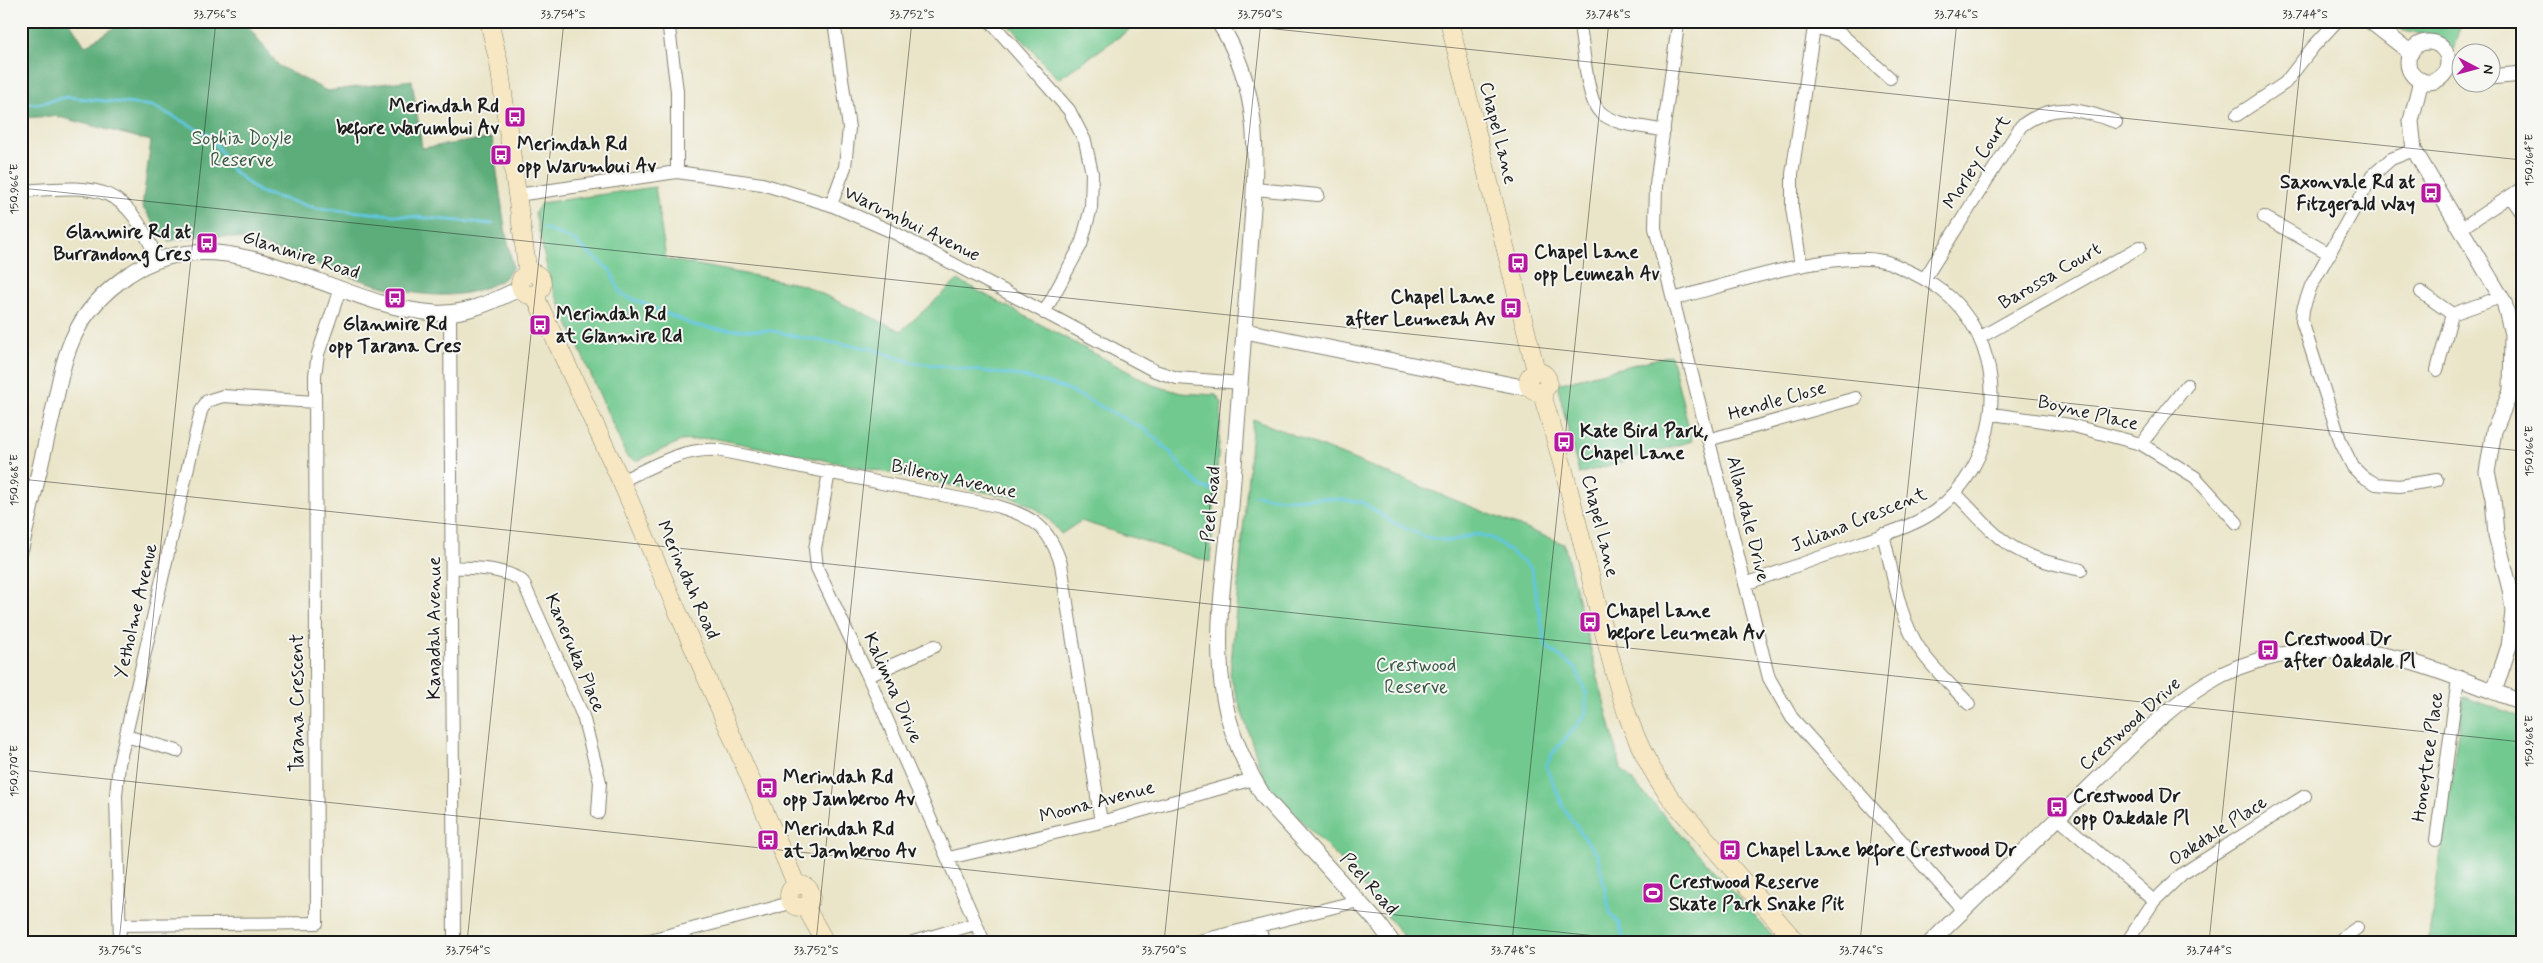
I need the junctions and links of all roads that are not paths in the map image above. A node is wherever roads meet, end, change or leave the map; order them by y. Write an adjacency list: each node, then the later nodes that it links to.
1 (489, 21): 26 (main road, Merindah Road)
2 (668, 21): 22 (street)
3 (834, 21): 29 (street)
4 (990, 21): 44 (street)
5 (1218, 21): 24 (street, Peel Road)
6 (1449, 21): 51 (main road, Chapel Lane)
7 (2337, 21): 18 (street)
8 (2370, 21): 11 (street)
9 (1677, 32): 20 (street, Allandale Drive)
10 (1581, 33): 20 (street)
11 (2411, 53): 12 (street); 17 (street)
12 (2450, 62)
13 (2450, 72): 17 (street)
14 (2522, 74): 15 (street)
15 (2500, 76)
16 (1890, 78): 36 (street)
17 (2421, 80): 21 (street)
18 (2237, 115)
19 (2116, 122): 37 (street, Morley Court)
20 (1664, 131): 42 (street, Allandale Drive)
21 (2414, 150): 32 (street); 34 (street)
22 (677, 172): 26 (street, Warumbui Avenue); 29 (street, Warumbui Avenue)
23 (2522, 188): 28 (street)
24 (1255, 189): 27 (street); 46 (street, Peel Road)
25 (21, 191): 35 (street)
26 (517, 195): 38 (main road, Merindah Road)
27 (1318, 195)
28 (2510, 196): 30 (street); 32 (street)
29 (831, 205): 44 (street, Warumbui Avenue)
30 (2522, 213)
31 (2264, 217): 34 (street)
32 (2460, 229): 41 (street)
33 (2140, 247): 47 (street, Barossa Court)
34 (2330, 254): 59 (street)
35 (157, 259): 39 (street, Glanmire Road); 64 (street, Glanmire Road)
36 (1801, 266): 37 (street, Juliana Crescent); 42 (street, Juliana Crescent)
37 (1925, 278): 47 (street, Juliana Crescent)
38 (528, 286): 43 (street, Glanmire Road); 60 (main road, Merindah Road)
39 (340, 288): 43 (street, Glanmire Road); 54 (street, Tarana Crescent)
40 (2421, 292): 45 (street)
41 (2501, 297): 45 (street); 49 (street)
42 (1673, 299): 56 (street, Allandale Drive)
43 (450, 313): 65 (street, Kanadah Avenue)
44 (1044, 313): 50 (street, Warumbui Avenue)
45 (2452, 314): 48 (street)
46 (1244, 331): 50 (street, Peel Road); 51 (street)
47 (1979, 338): 55 (street, Juliana Crescent)
48 (2437, 370)
49 (2517, 376): 68 (street)
50 (1241, 383): 77 (street, Peel Road)
51 (1535, 383): 101 (main road, Chapel Lane)
52 (2187, 385): 57 (street)
53 (1856, 398): 56 (street, Hendle Close)
54 (315, 402): 75 (street, Yetholme Avenue); 89 (street, Tarana Crescent)
55 (1992, 414): 57 (street, Boyne Place); 61 (street, Juliana Crescent)
56 (1708, 440): 67 (street, Allandale Drive)
57 (2141, 444): 62 (street, Boyne Place)
58 (829, 472): 60 (street, Billeroy Avenue); 70 (street, Kalimna Drive); 81 (street, Billeroy Avenue)
59 (2437, 480)
60 (622, 481): 84 (main road, Merindah Road)
61 (1955, 493): 63 (street, Juliana Crescent); 66 (street)
62 (2238, 523)
63 (1883, 534): 67 (street, Juliana Crescent); 74 (street)
64 (21, 548)
65 (452, 567): 79 (street, Kaneruka Place); 93 (street, Kanadah Avenue)
66 (2081, 570)
67 (1745, 584): 87 (street, Allandale Drive)
68 (2517, 600): 72 (street)
69 (935, 646): 70 (street)
70 (868, 676): 83 (street, Kalimna Drive)
71 (2458, 679): 72 (street, Crestwood Drive); 80 (street, Crestwood Drive); 82 (street, Honeytree Place)
72 (2494, 692): 73 (street, Crestwood Drive)
73 (2522, 702)
74 (1969, 704)
75 (126, 736): 76 (street); 89 (street, Yetholme Avenue)
76 (177, 751)
77 (1253, 779): 81 (street, Moona Avenue); 86 (street, Peel Road)
78 (2305, 796): 85 (street, Oakdale Place)
79 (598, 813)
80 (2058, 818): 85 (street); 87 (street, Crestwood Drive)
81 (1101, 822): 83 (street, Moona Avenue)
82 (2436, 840)
83 (949, 858): 88 (street, Kalimna Drive)
84 (797, 897): 94 (street); 95 (main road, Merindah Road)
85 (2154, 900): 103 (street, Oakdale Place)
86 (1358, 901): 90 (street); 100 (street, Peel Road)
87 (1964, 910): 102 (street, Crestwood Drive)
88 (976, 924): 96 (street); 97 (street, Kalimna Drive)
89 (120, 925): 92 (street, Yetholme Avenue)
90 (1258, 926): 98 (street); 99 (street)
91 (2357, 928): 104 (street)
92 (120, 942)
93 (454, 942)
94 (642, 942)
95 (825, 942)
96 (913, 942)
97 (984, 942)
98 (1196, 942)
99 (1264, 942)
100 (1392, 942)
101 (1796, 942)
102 (1931, 942)
103 (2127, 942)
104 (2337, 942)

